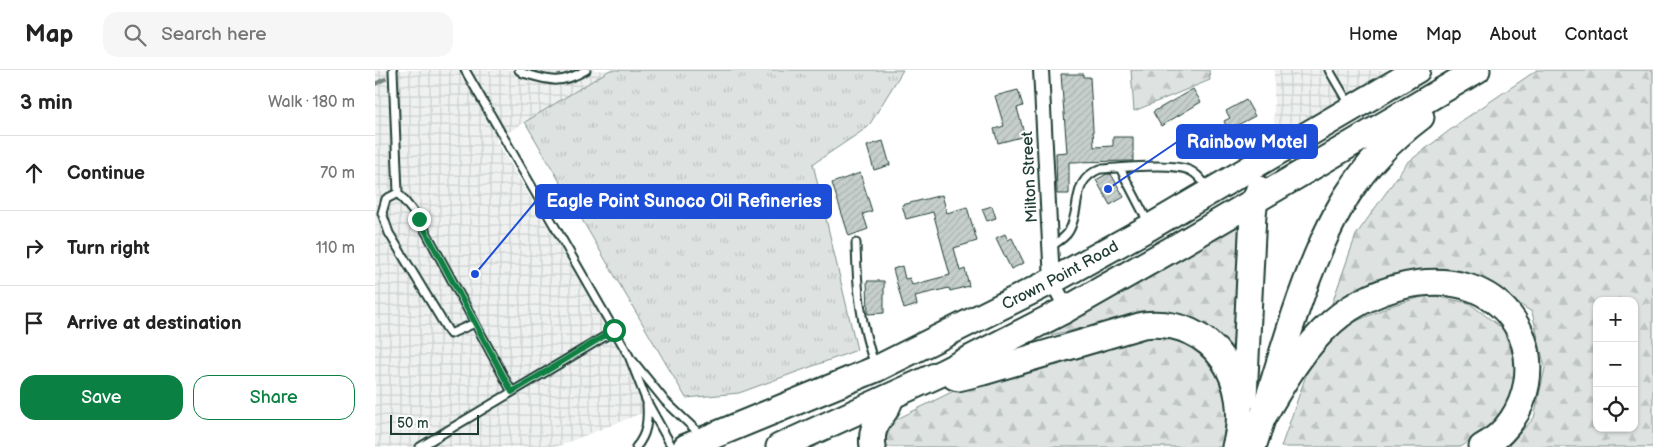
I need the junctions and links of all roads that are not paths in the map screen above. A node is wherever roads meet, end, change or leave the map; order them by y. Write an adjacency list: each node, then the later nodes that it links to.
1 (393, 70): 13 (lane)
2 (465, 70): 21 (lane)
3 (519, 70): 4 (lane)
4 (586, 70)
5 (1041, 70): 17 (street, Milton Street)
6 (1329, 70): 10 (lane)
7 (1417, 70): 10 (highway, Crown Point Road)
8 (1477, 70): 14 (highway)
9 (1485, 70): 28 (highway)
10 (1341, 115): 12 (highway, Crown Point Road); 14 (highway)
11 (1120, 168): 12 (lane); 15 (lane); 17 (lane)
12 (1210, 192): 15 (highway, Crown Point Road)
13 (398, 193): 20 (lane); 20 (lane)
14 (1255, 201): 19 (highway); 29 (highway)
15 (1150, 227): 18 (highway, Crown Point Road)
16 (856, 243): 23 (lane)
17 (1051, 246): 18 (street, Milton Street)
18 (1052, 281): 19 (street); 23 (highway, Crown Point Road)
19 (1067, 309): 24 (highway)
20 (475, 323): 25 (lane)
21 (614, 330): 22 (lane); 25 (lane)
22 (629, 356): 27 (lane); 30 (lane)
23 (876, 368): 30 (highway, Crown Point Road)
24 (944, 372): 26 (highway); 29 (highway)
25 (512, 392): 31 (lane)
26 (891, 397): 34 (highway); 35 (highway)
27 (647, 402): 32 (lane); 33 (lane)
28 (1263, 417): 29 (highway); 36 (highway)
29 (1243, 442)
30 (701, 443)
31 (420, 447)
32 (636, 447)
33 (672, 447)
34 (779, 447)
35 (873, 447)
36 (1483, 447)

